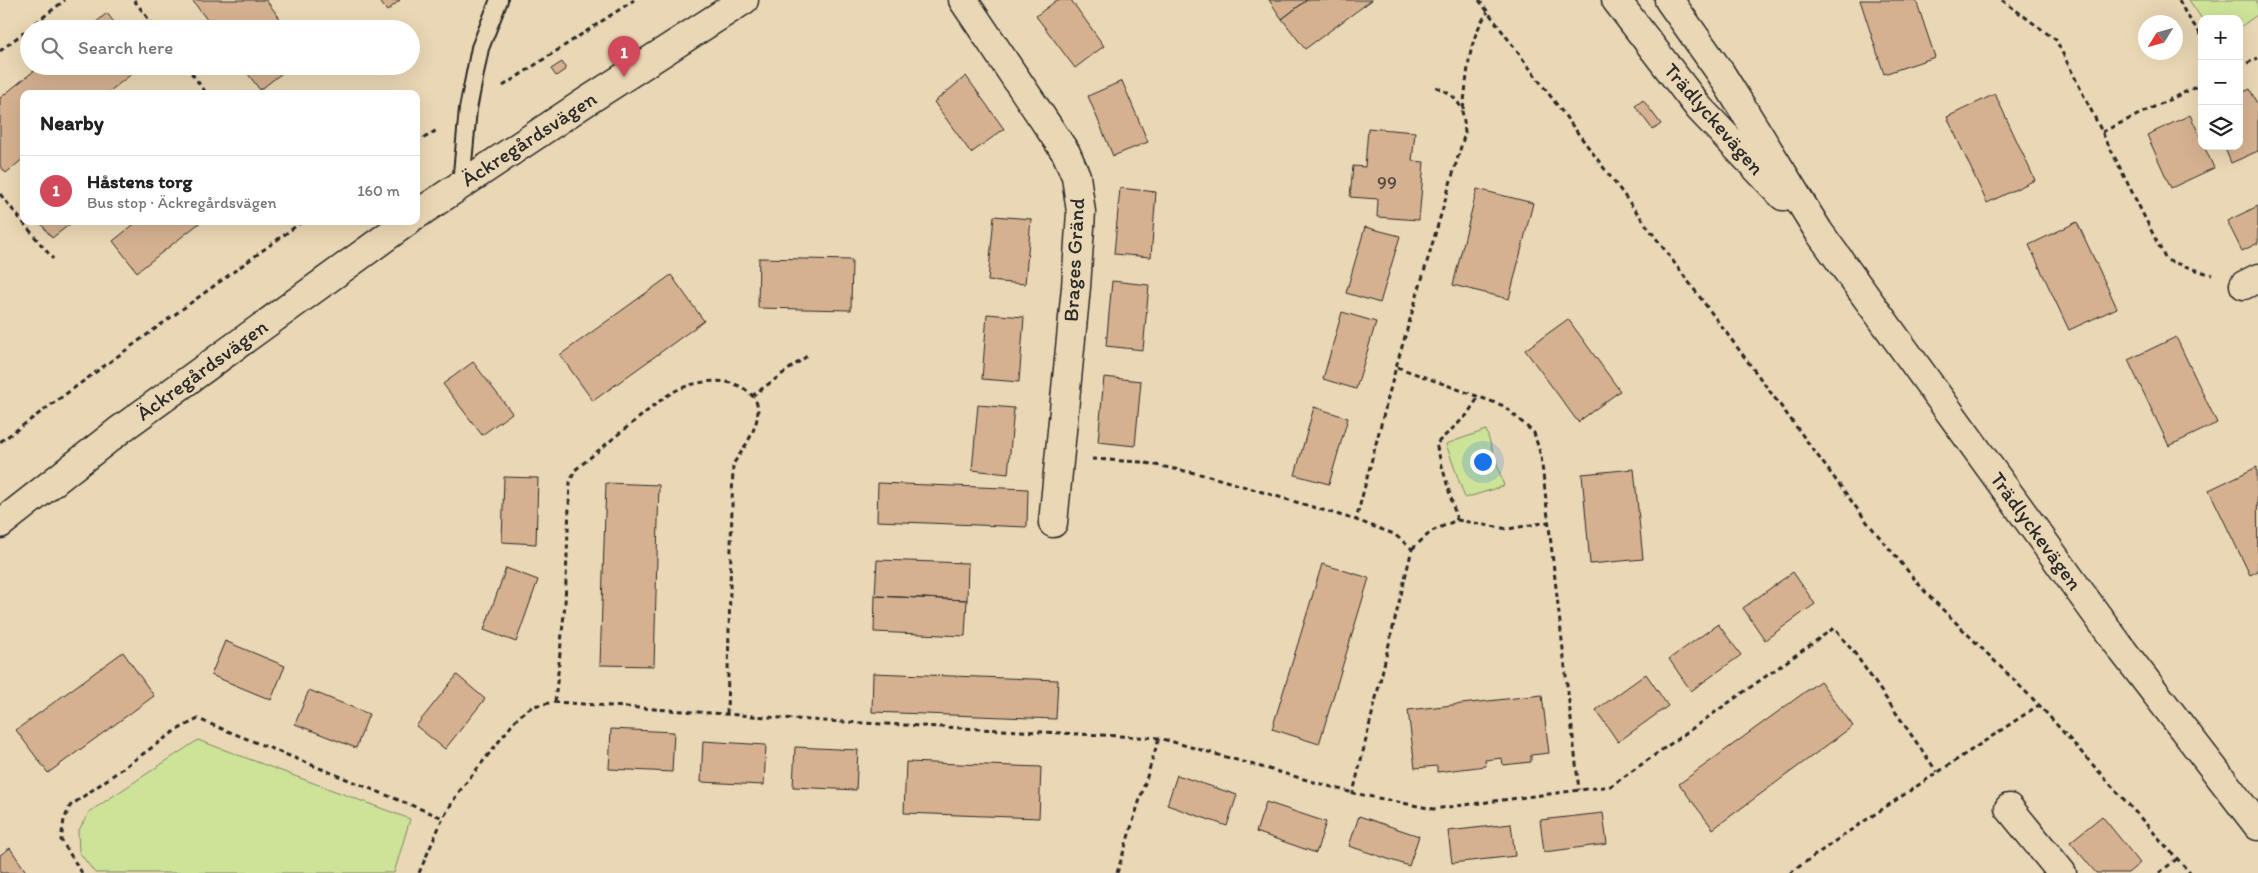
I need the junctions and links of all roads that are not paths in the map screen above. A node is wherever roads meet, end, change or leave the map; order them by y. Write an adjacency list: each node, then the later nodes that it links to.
1 (500, 0): 6 (lane)
2 (744, 0): 6 (street, Äckregårdsvägen)
3 (963, 0): 10 (street, Brages Gränd)
4 (1616, 0): 9 (street, Trädlyckevägen)
5 (1669, 0): 9 (street, Trädlyckevägen)
6 (461, 184): 7 (street, Äckregårdsvägen)
7 (420, 213)
8 (402, 225): 11 (street, Äckregårdsvägen)
9 (1818, 232): 13 (street, Trädlyckevägen)
10 (1053, 522)
11 (0, 524)
12 (2009, 808): 14 (street)
13 (2258, 826)
14 (2062, 873)

